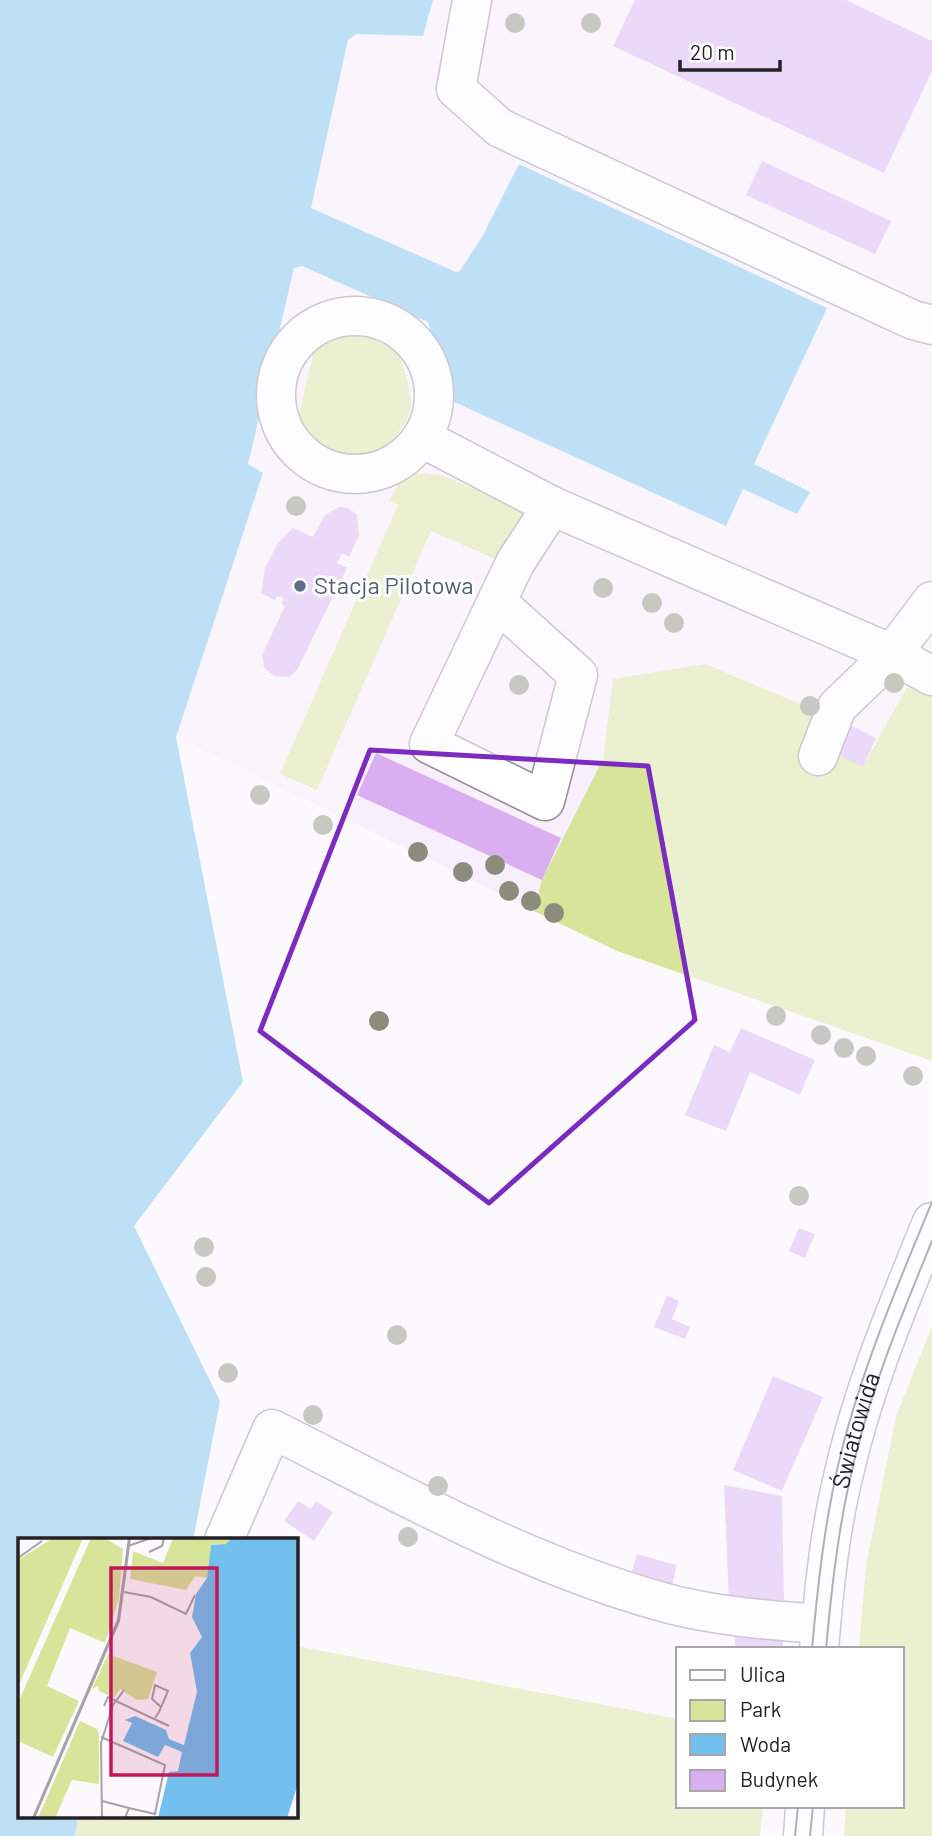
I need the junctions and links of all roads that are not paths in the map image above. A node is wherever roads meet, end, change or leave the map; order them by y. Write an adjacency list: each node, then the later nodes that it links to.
1 (472, 0): 2 (street)
2 (932, 326)
3 (422, 438): 3 (street); 4 (street)
4 (552, 506): 6 (street); 7 (street)
5 (932, 601): 7 (street)
6 (498, 603): 6 (street)
7 (892, 654): 8 (street); 9 (street)
8 (932, 676)
9 (818, 756)
10 (932, 1222): 12 (street, Światowida)
11 (225, 1538): 12 (street)
12 (820, 1637)
13 (805, 1808): 14 (street)
14 (803, 1836)

